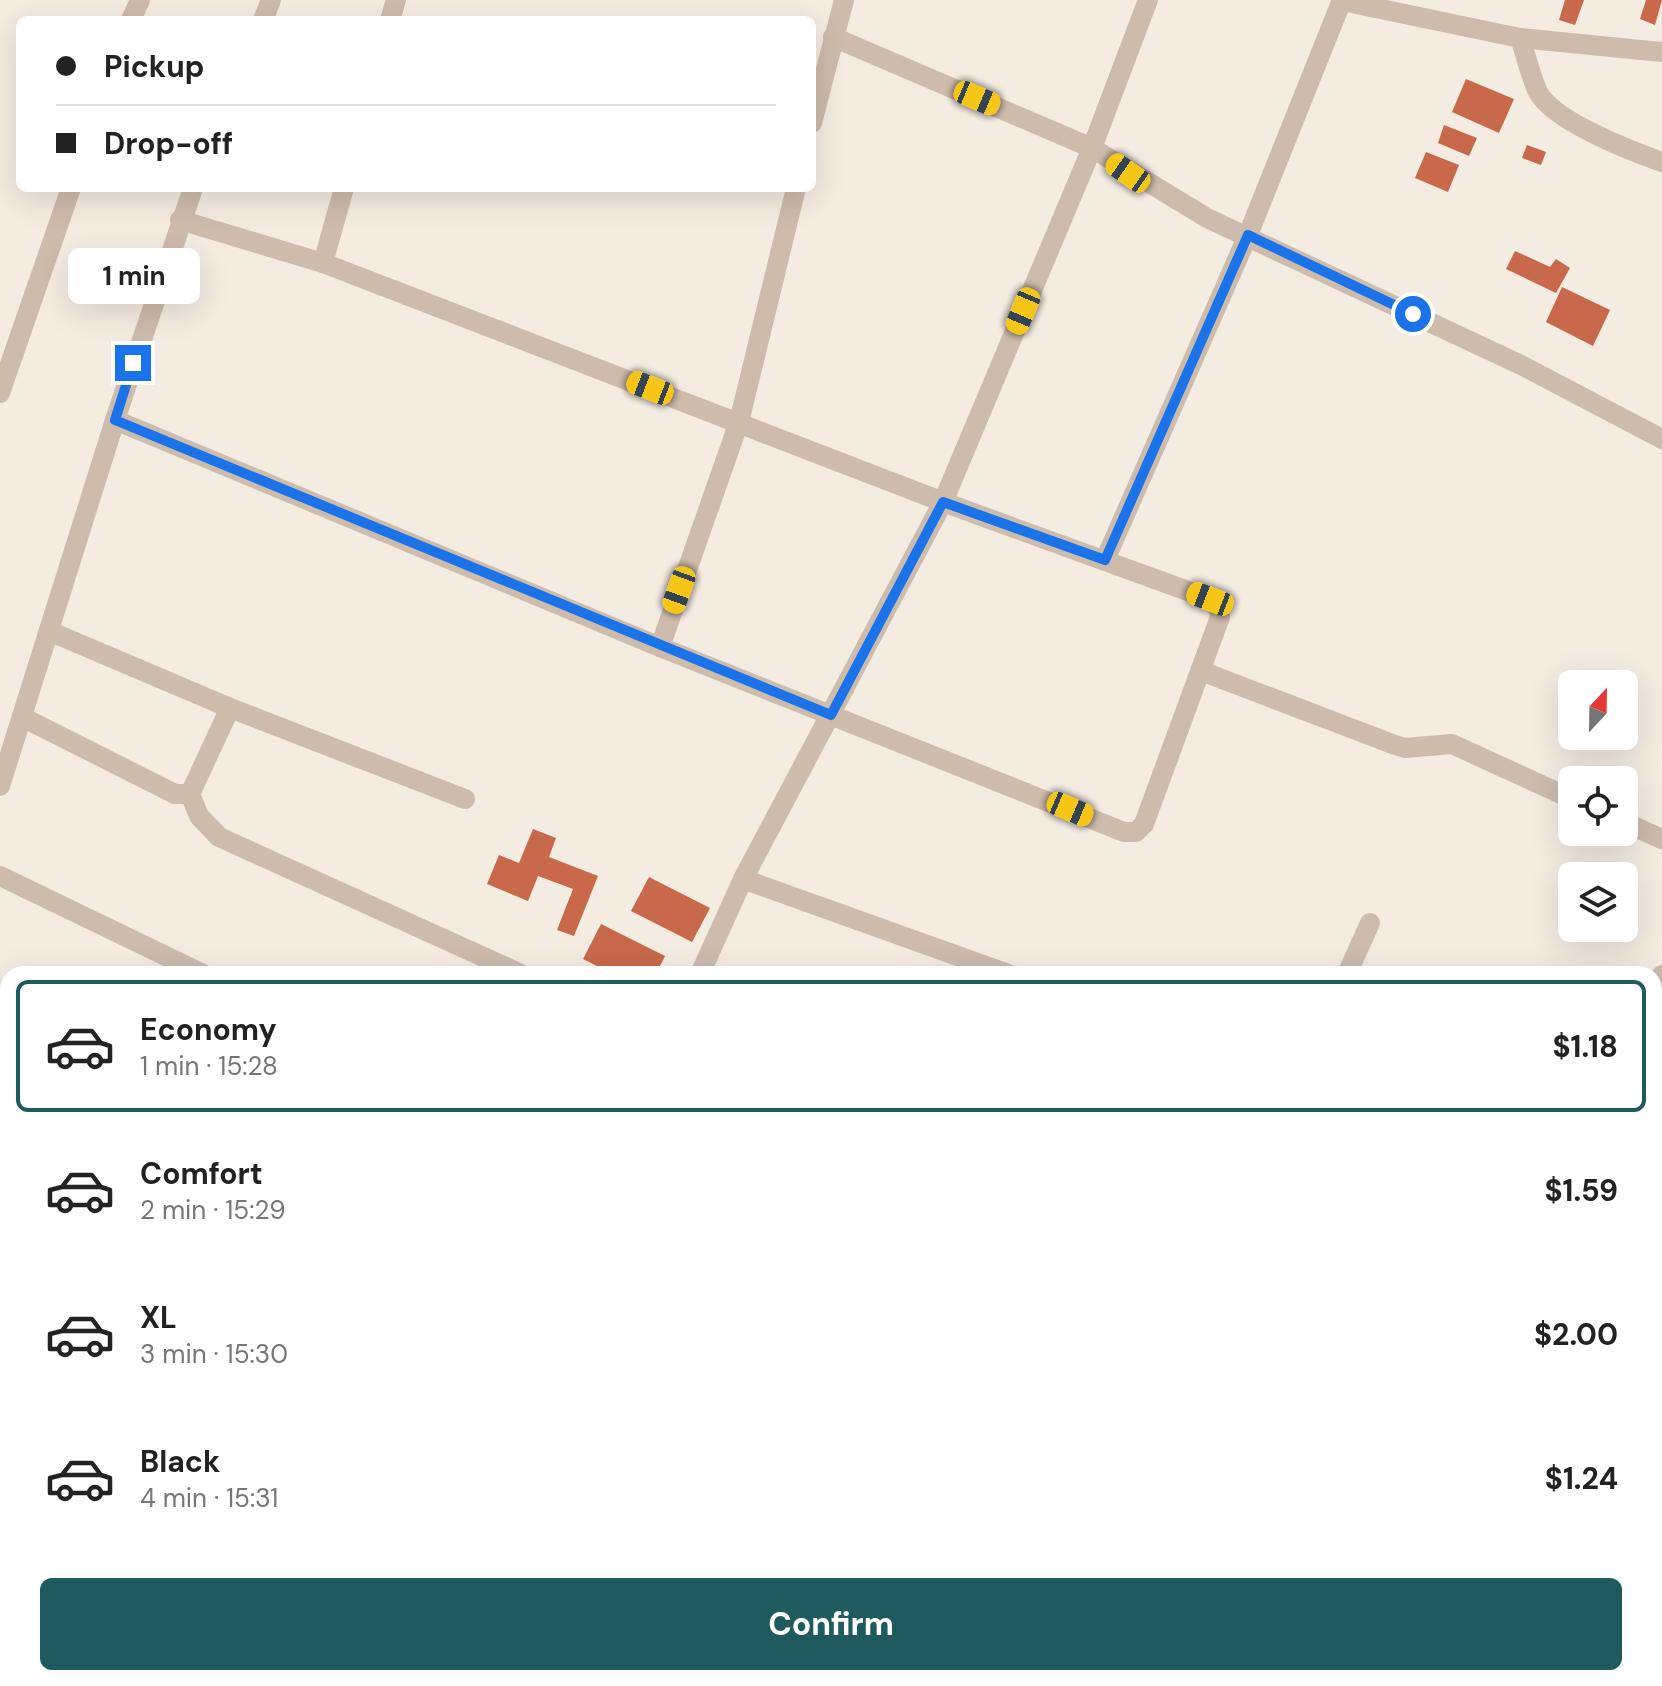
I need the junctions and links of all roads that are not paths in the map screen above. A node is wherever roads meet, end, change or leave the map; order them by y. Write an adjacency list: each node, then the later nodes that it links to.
1 (844, 0): 4 (street)
2 (1148, 0): 8 (street)
3 (1342, 0): 5 (street); 15 (street)
4 (833, 37): 7 (street); 8 (street)
5 (1520, 38): 6 (street); 9 (street)
6 (1662, 52)
7 (816, 107)
8 (1092, 148): 15 (street); 21 (street)
9 (1662, 162)
10 (70, 192): 17 (street)
11 (191, 192): 14 (street)
12 (343, 192): 16 (street)
13 (795, 192): 19 (street)
14 (180, 220): 16 (street); 18 (street)
15 (1248, 235): 20 (street); 22 (street)
16 (323, 263): 19 (street)
17 (0, 393)
18 (115, 420): 23 (street); 24 (street)
19 (739, 422): 21 (street); 24 (street)
20 (1662, 439)
21 (943, 502): 22 (street); 27 (street)
22 (1105, 560): 25 (street)
23 (49, 631): 26 (street); 28 (street)
24 (660, 647): 27 (street)
25 (1201, 671): 27 (street); 30 (street)
26 (230, 708): 31 (street); 32 (street)
27 (831, 715): 36 (street)
28 (22, 717): 29 (street); 31 (street)
29 (0, 786)
30 (1558, 793)
31 (190, 794): 39 (street)
32 (465, 799)
33 (1638, 828): 34 (street)
34 (1662, 839)
35 (0, 876): 38 (street)
36 (743, 879): 40 (street); 41 (street)
37 (1370, 923): 42 (street)
38 (186, 966)
39 (503, 966)
40 (704, 966)
41 (986, 966)
42 (1351, 966)

